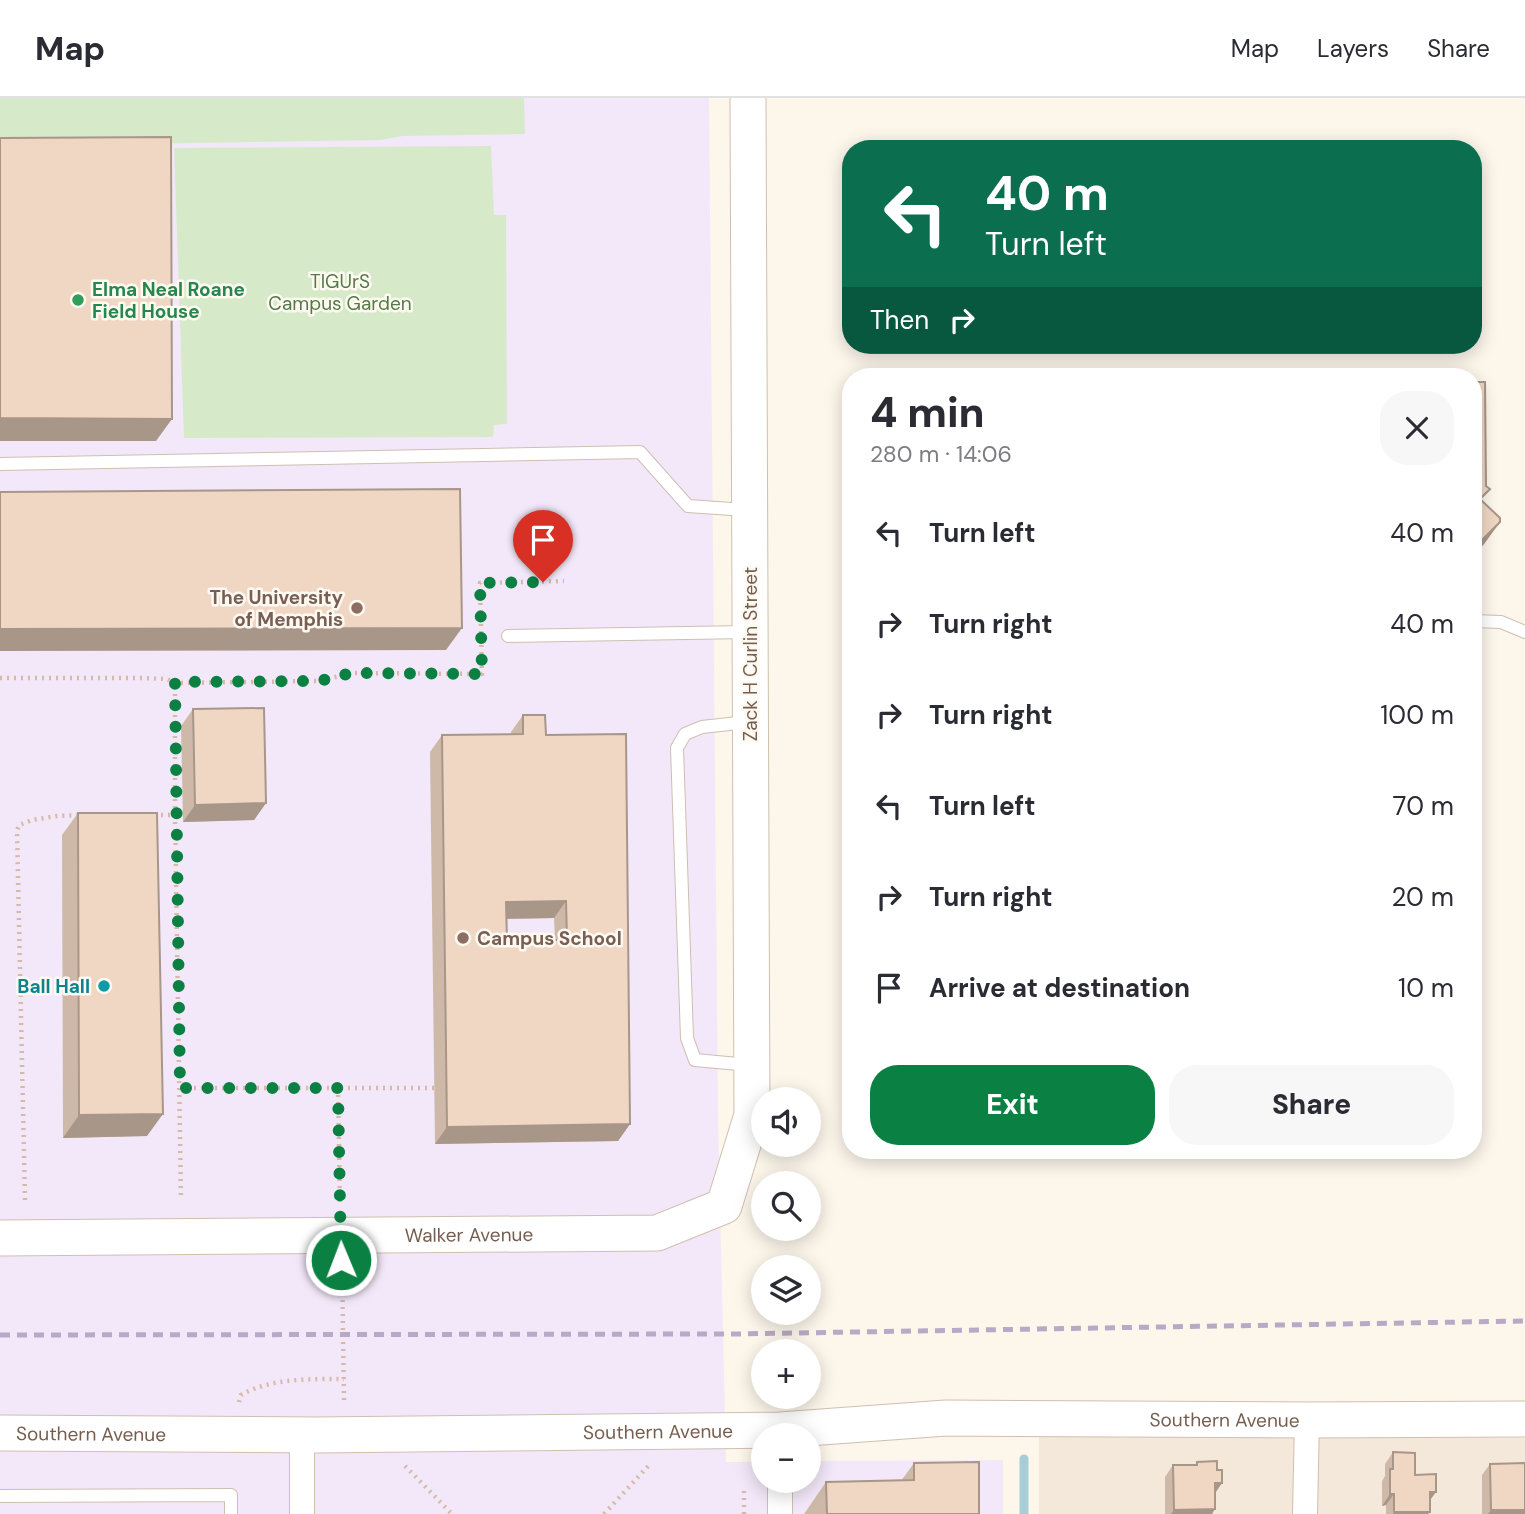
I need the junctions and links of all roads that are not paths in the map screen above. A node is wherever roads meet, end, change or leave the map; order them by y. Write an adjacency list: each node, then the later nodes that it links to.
1 (748, 98): 3 (street, Zack H Curlin Street)
2 (0, 464): 3 (lane)
3 (750, 510): 5 (street, Zack H Curlin Street)
4 (1482, 621): 6 (lane)
5 (750, 632): 7 (lane); 8 (street, Zack H Curlin Street)
6 (1525, 632)
7 (508, 636)
8 (751, 721): 9 (street, Zack H Curlin Street); 9 (lane)
9 (753, 1066): 10 (street, Zack H Curlin Street)
10 (724, 1206): 11 (street, Walker Avenue)
11 (0, 1238)
12 (1525, 1419): 13 (street, Southern Avenue)
13 (1307, 1420): 14 (street, Southern Avenue); 23 (street)
14 (821, 1429)
15 (0, 1433): 17 (street, Southern Avenue)
16 (751, 1433): 17 (street, Southern Avenue)
17 (302, 1435): 21 (street)
18 (780, 1493): 22 (street)
19 (0, 1496): 20 (lane)
20 (231, 1514)
21 (302, 1514)
22 (780, 1514)
23 (1305, 1514)

